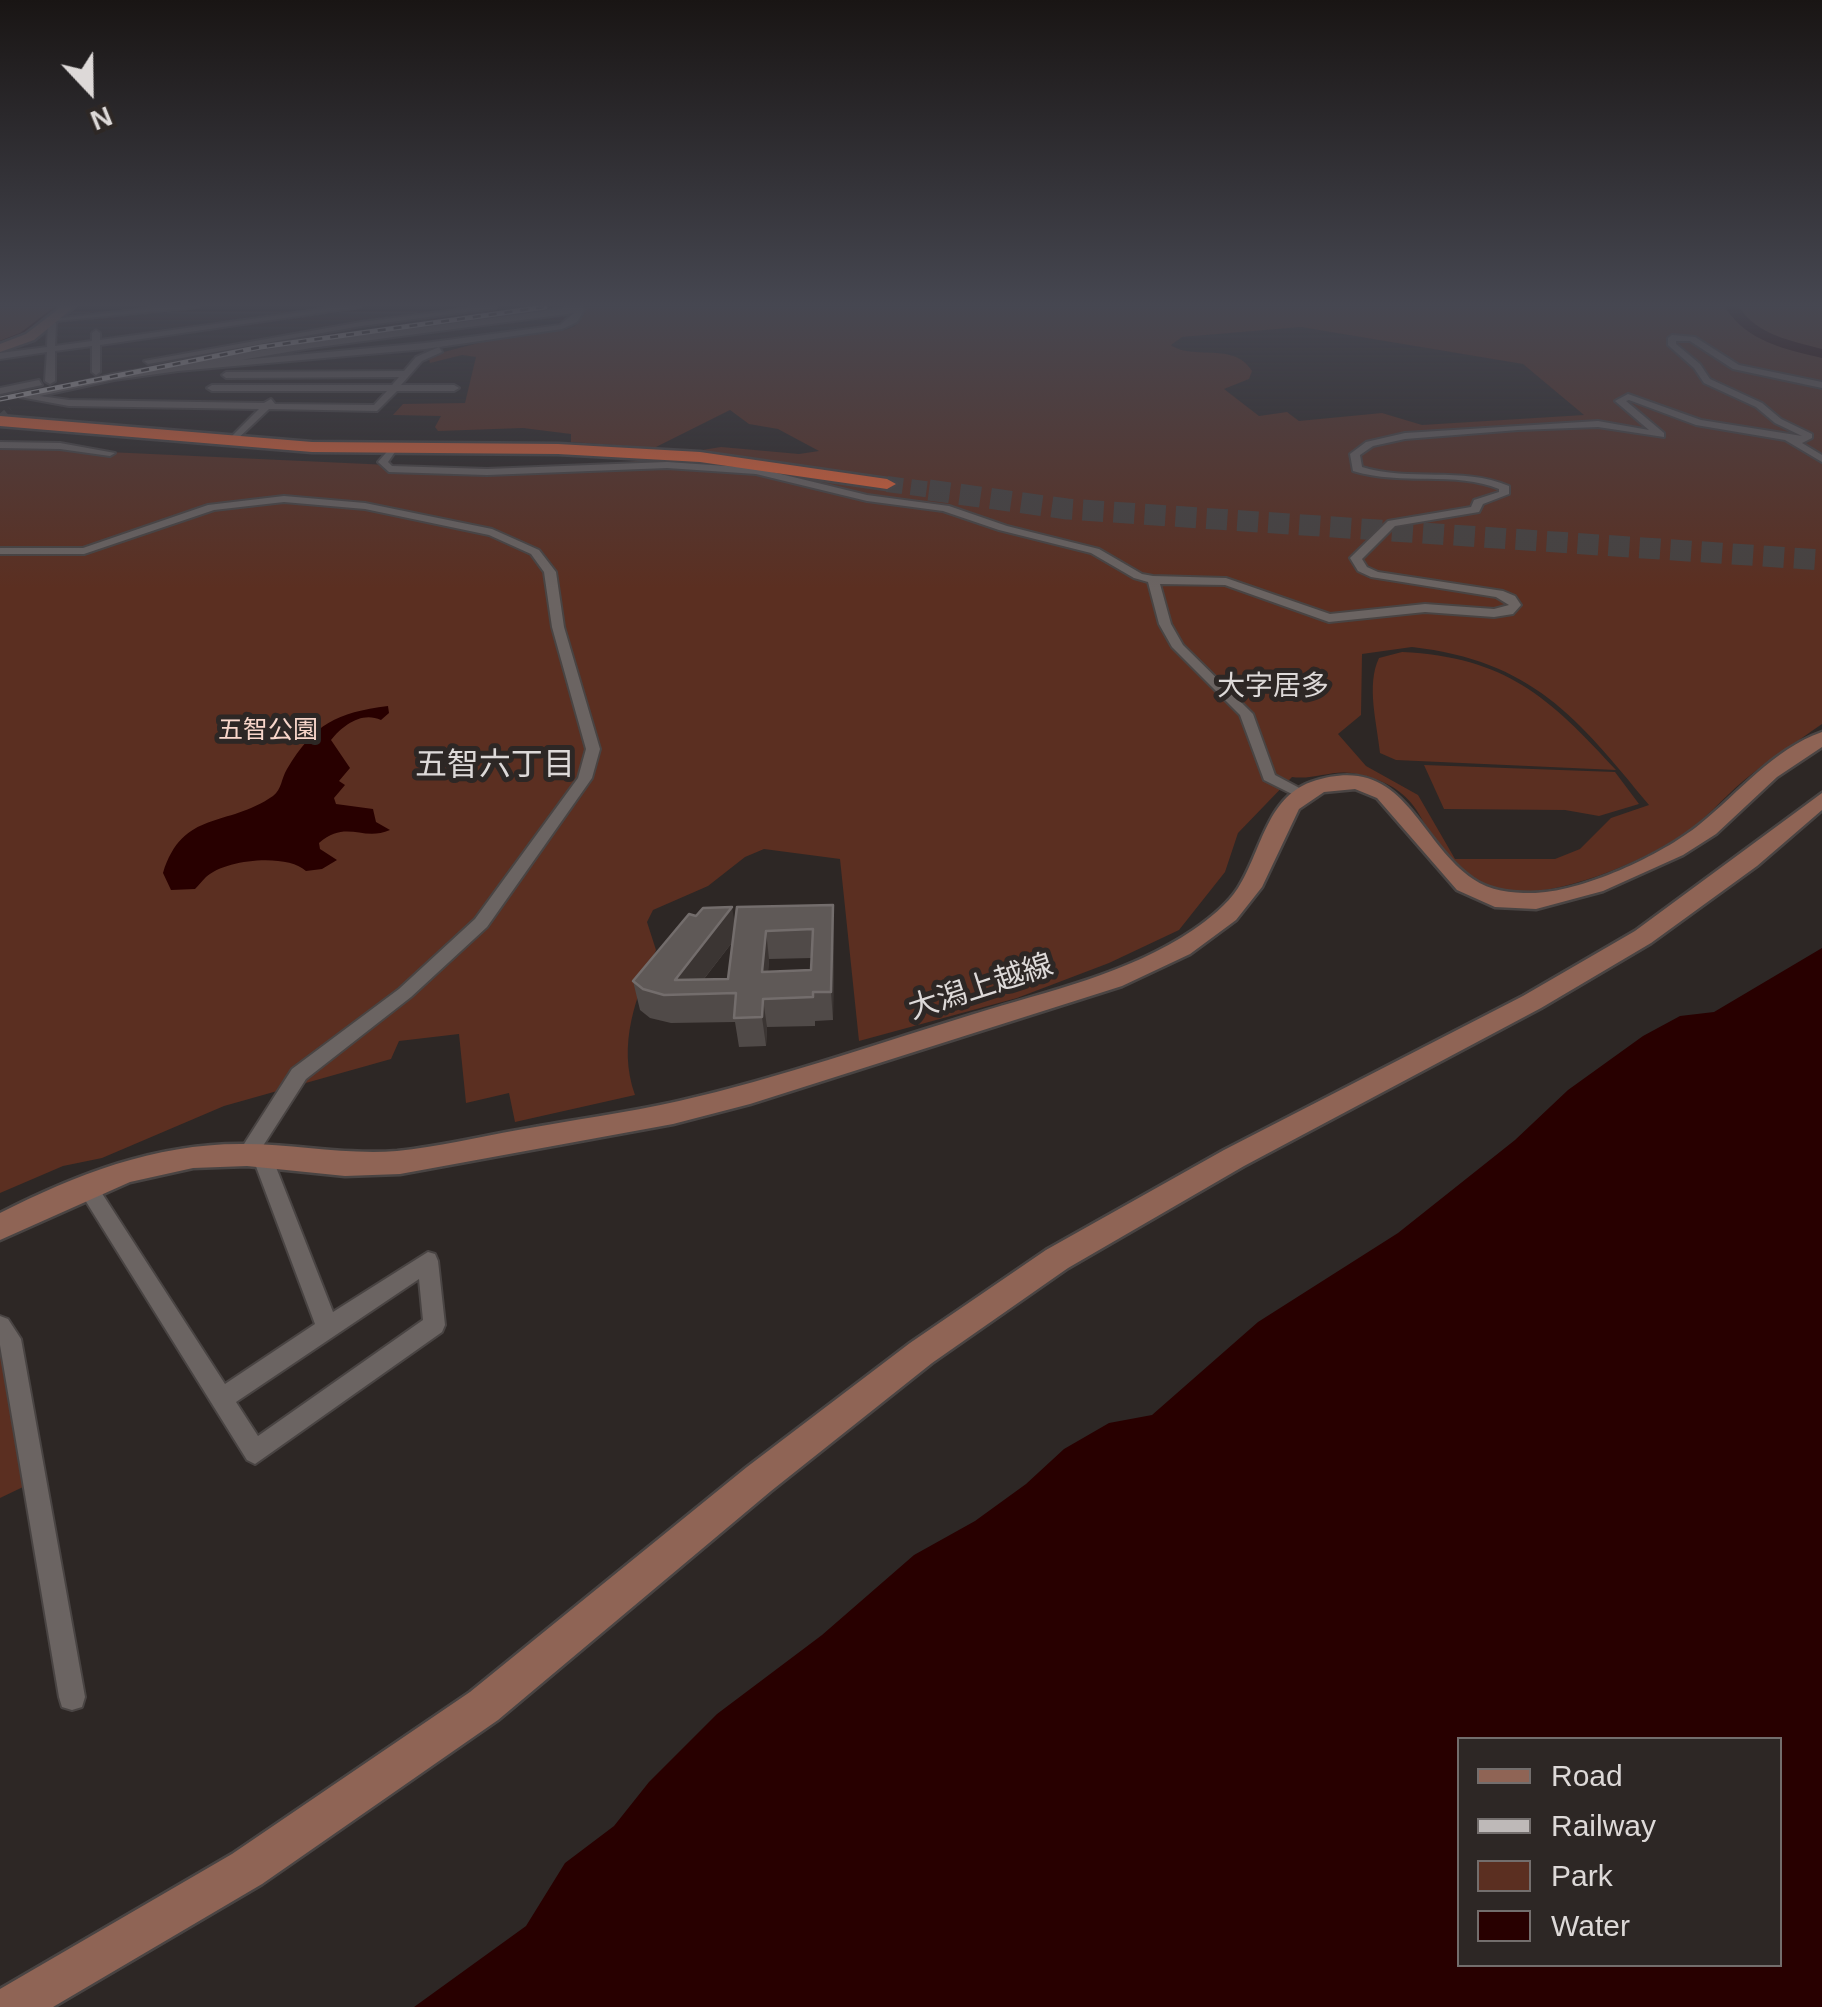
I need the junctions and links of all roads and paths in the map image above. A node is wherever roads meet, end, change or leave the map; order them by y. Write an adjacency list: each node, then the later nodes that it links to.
1 (23, 401): 8 (street)
2 (200, 401): 8 (street)
3 (272, 401): 9 (street)
4 (384, 401): 9 (street)
5 (1621, 401): 19 (street)
6 (1638, 401): 11 (street)
7 (1750, 401): 11 (street)
8 (195, 406): 9 (street)
9 (267, 406): 12 (street)
10 (0, 421): 12 (highway)
11 (1789, 438): 16 (street)
12 (232, 442): 14 (highway)
13 (0, 445): 15 (street)
14 (392, 449): 17 (highway); 19 (street)
15 (110, 452)
16 (1822, 459)
17 (887, 484)
18 (0, 550): 23 (street)
19 (1153, 580): 21 (street)
20 (1822, 738): 21 (main road)
21 (1300, 794): 23 (main road, 大潟上越線)
22 (1822, 799): 30 (main road)
23 (254, 1156): 24 (main road, 大潟上越線); 27 (street)
24 (87, 1187): 25 (main road, 大潟上越線); 28 (street)
25 (0, 1228)
26 (0, 1326): 29 (street)
27 (328, 1329): 28 (street); 28 (street)
28 (222, 1399)
29 (72, 1697)
30 (11, 2007)

